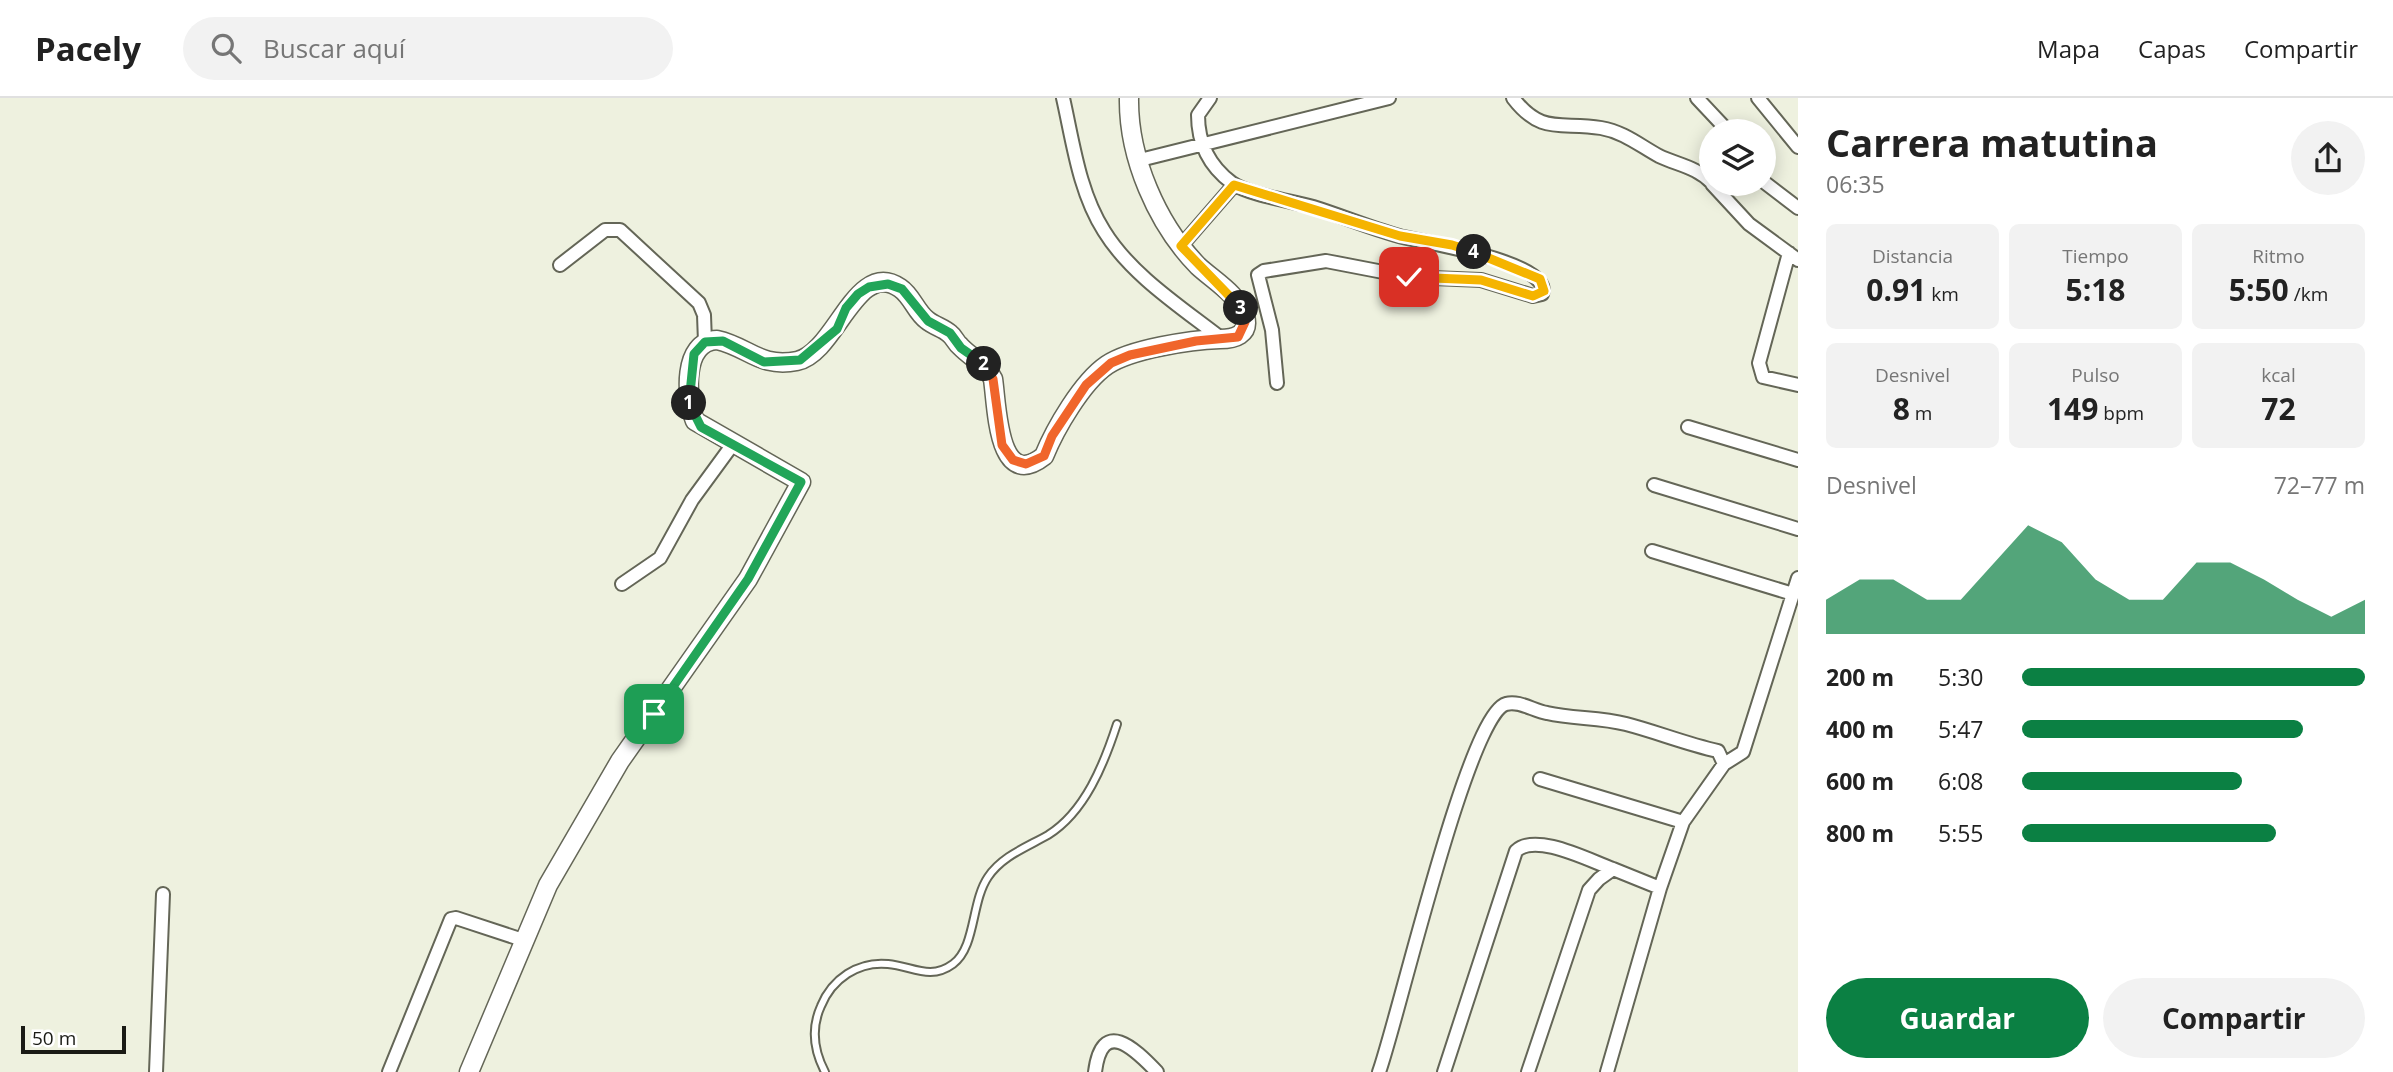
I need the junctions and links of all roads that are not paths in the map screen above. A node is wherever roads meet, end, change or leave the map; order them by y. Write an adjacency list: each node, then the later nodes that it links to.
1 (1063, 98): 20 (street)
2 (1129, 98): 11 (street)
3 (1210, 98): 9 (street)
4 (1389, 98): 9 (street)
5 (1513, 98): 12 (street)
6 (1697, 98): 8 (street)
7 (1758, 98): 10 (street)
8 (1717, 119)
9 (1201, 145): 11 (street); 13 (street)
10 (1798, 147)
11 (1140, 160): 17 (street)
12 (1699, 173)
13 (1234, 185): 17 (street); 22 (street)
14 (1776, 192): 16 (street)
15 (1724, 196): 18 (street)
16 (1798, 208)
17 (1181, 246): 20 (street)
18 (1794, 257): 23 (street)
19 (560, 265): 21 (street)
20 (1222, 339): 21 (street)
21 (705, 342): 25 (street)
22 (1277, 383)
23 (1798, 385)
24 (1688, 427): 26 (street)
25 (733, 444): 31 (street); 40 (street)
26 (1798, 460)
27 (1654, 485): 28 (street)
28 (1798, 529)
29 (1652, 551): 32 (street)
30 (1798, 578): 32 (street)
31 (622, 583)
32 (1793, 594): 34 (street)
33 (1116, 724): 44 (lane)
34 (1724, 764): 36 (street); 47 (street)
35 (1540, 779): 36 (street)
36 (1683, 822): 38 (street)
37 (1613, 869): 38 (street); 48 (street); 49 (street)
38 (1660, 888): 50 (street)
39 (163, 894): 41 (street)
40 (523, 940): 42 (street); 43 (street)
41 (156, 1072)
42 (389, 1072)
43 (470, 1072)
44 (825, 1072)
45 (1094, 1072): 46 (street)
46 (1157, 1072)
47 (1379, 1072)
48 (1444, 1072)
49 (1528, 1072)
50 (1607, 1072)

